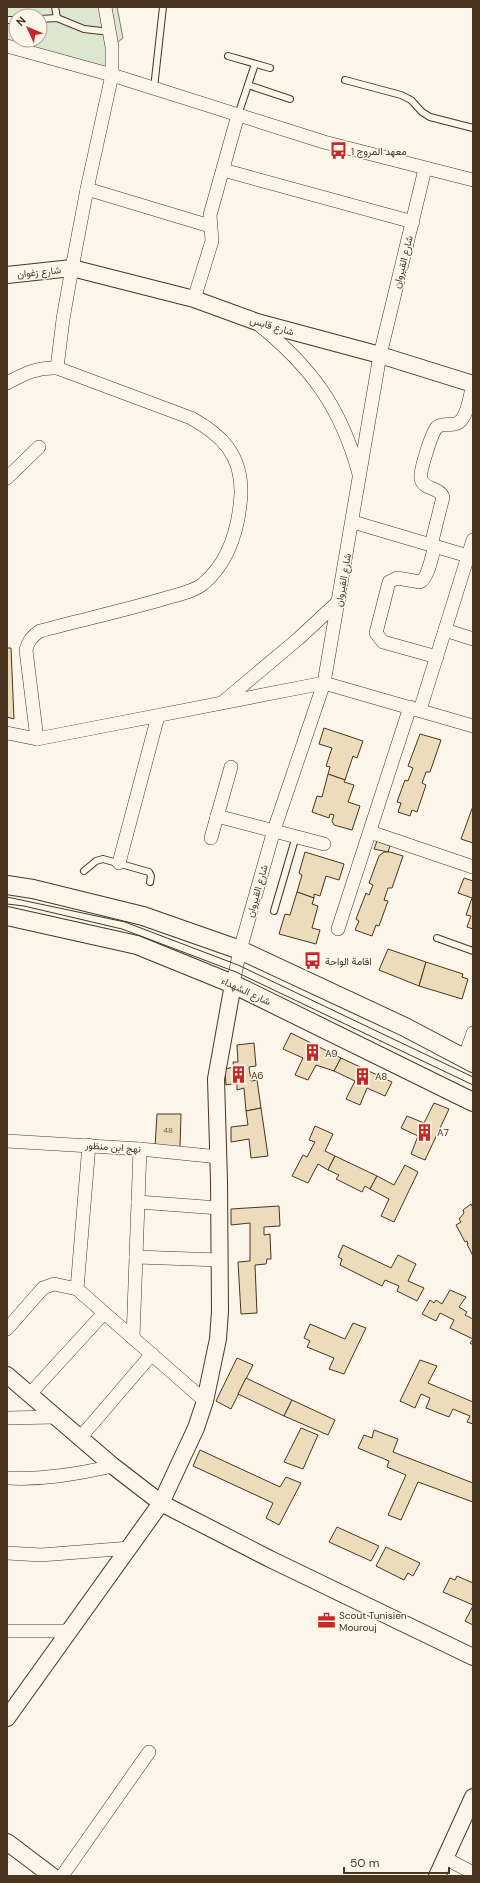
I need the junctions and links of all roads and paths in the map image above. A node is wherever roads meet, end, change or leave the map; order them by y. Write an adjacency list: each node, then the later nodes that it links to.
1 (55, 7): 4 (lane)
2 (105, 7): 6 (street)
3 (163, 7): 14 (lane)
4 (57, 18): 5 (lane); 6 (lane)
5 (48, 19)
6 (110, 32): 11 (street)
7 (7, 46): 11 (street)
8 (228, 56): 9 (lane)
9 (255, 64): 10 (lane); 13 (lane)
10 (270, 68)
11 (112, 75): 14 (street); 21 (street)
12 (346, 80): 17 (lane)
13 (248, 85): 15 (lane); 16 (lane)
14 (154, 88): 16 (street)
15 (290, 100)
16 (238, 115): 18 (street); 19 (street)
17 (473, 128)
18 (425, 169): 20 (street); 22 (street, شارع القيروان)
19 (223, 170): 22 (street); 23 (street)
20 (473, 180)
21 (87, 189): 23 (street); 24 (street)
22 (413, 222): 28 (street, شارع القيروان)
23 (210, 226): 26 (street)
24 (72, 268): 25 (street, شارع زغوان); 26 (street, شارع قابس); 29 (street)
25 (7, 275)
26 (194, 299): 27 (street, شارع قابس)
27 (257, 322): 28 (street, شارع قابس); 34 (street)
28 (380, 356): 31 (street, شارع قابس); 34 (street, شارع القيروان)
29 (57, 368): 30 (street); 49 (street)
30 (7, 383)
31 (473, 384): 37 (street)
32 (40, 447): 33 (street)
33 (7, 478)
34 (360, 479): 35 (street, شارع القيروان)
35 (353, 522): 37 (street); 39 (street, شارع القيروان)
36 (473, 540): 38 (street)
37 (433, 545): 38 (street); 42 (street)
38 (468, 556): 40 (street)
39 (339, 601): 43 (street, شارع القيروان); 44 (street)
40 (445, 630): 41 (street); 42 (street)
41 (473, 639)
42 (437, 657): 45 (street)
43 (324, 683): 44 (street); 45 (street); 52 (street, شارع القيروان)
44 (222, 703): 46 (street)
45 (415, 708): 47 (street); 53 (street)
46 (158, 716): 49 (street); 57 (street)
47 (473, 726)
48 (7, 733): 49 (street)
49 (37, 739)
50 (231, 767): 51 (street)
51 (217, 816): 52 (street); 55 (street)
52 (274, 830): 54 (street); 66 (street, شارع القيروان)
53 (370, 832): 58 (street); 64 (street)
54 (296, 836): 56 (street); 62 (lane)
55 (211, 838)
56 (324, 844)
57 (119, 863): 59 (lane); 60 (lane)
58 (473, 867)
59 (84, 871)
60 (150, 882)
61 (7, 885): 66 (main road)
62 (274, 910)
63 (7, 916): 68 (main road, شارع الشهداء)
64 (338, 929)
65 (437, 938): 67 (lane)
66 (240, 950): 68 (street, شارع القيروان); 70 (main road)
67 (473, 951)
68 (234, 984): 71 (main road, شارع الشهداء); 75 (street)
69 (473, 1033): 70 (street)
70 (468, 1061)
71 (473, 1102)
72 (7, 1141): 73 (street, نهج ابن منظور)
73 (89, 1145): 74 (street, نهج ابن منظور); 80 (street)
74 (140, 1149): 75 (street, نهج ابن منظور); 76 (street)
75 (219, 1157): 77 (street)
76 (138, 1202): 77 (street); 78 (street)
77 (219, 1208): 79 (street)
78 (136, 1257): 79 (street); 83 (street)
79 (220, 1260): 87 (street)
80 (77, 1289): 81 (street); 82 (street)
81 (104, 1313): 83 (street); 86 (street)
82 (7, 1329)
83 (133, 1338): 84 (street)
84 (152, 1354): 87 (street); 90 (street)
85 (7, 1375): 86 (street)
86 (29, 1395): 88 (street)
87 (206, 1401): 93 (street)
88 (55, 1417): 89 (street); 90 (street)
89 (7, 1418)
90 (80, 1438): 91 (street)
91 (113, 1466): 92 (street); 93 (street)
92 (7, 1478)
93 (162, 1503): 94 (street); 98 (street)
94 (130, 1548): 95 (street); 97 (street)
95 (7, 1554)
96 (7, 1631): 97 (street)
97 (69, 1631): 99 (street)
98 (473, 1657)
99 (7, 1718)
100 (149, 1752): 106 (street)
101 (473, 1797): 103 (street)
102 (7, 1842): 105 (street)
103 (445, 1858): 104 (street); 107 (street)
104 (473, 1873)
105 (52, 1876)
106 (62, 1876)
107 (437, 1876)

